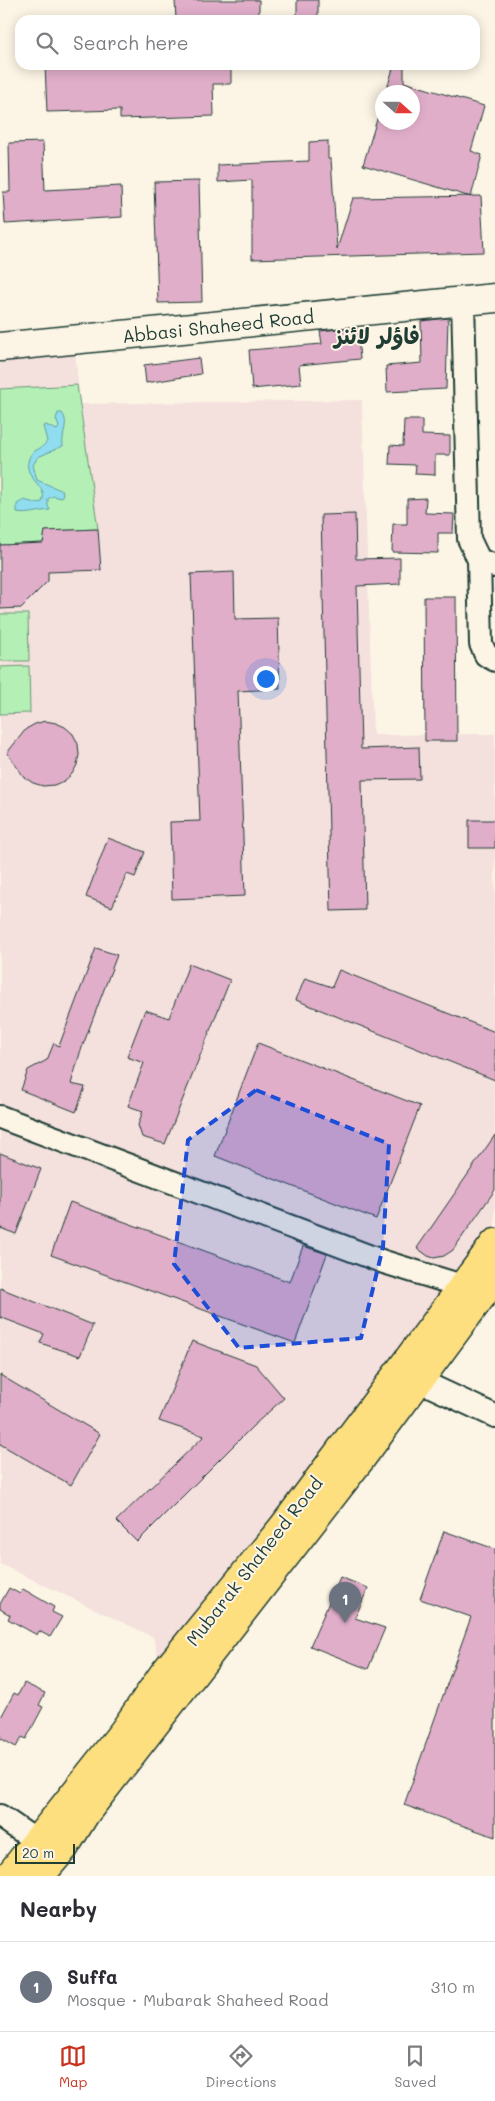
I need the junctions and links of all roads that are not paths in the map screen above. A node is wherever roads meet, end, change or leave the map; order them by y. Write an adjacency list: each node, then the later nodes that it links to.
1 (495, 298): 2 (street, Abbasi Shaheed Road)
2 (463, 300): 3 (street, Abbasi Shaheed Road); 4 (street)
3 (0, 347)
4 (487, 563): 5 (street)
5 (495, 660)
6 (0, 1117): 9 (street)
7 (495, 1243): 9 (main road, Mubarak Shaheed Road)
8 (495, 1278): 10 (main road, Mubarak Shaheed Road)
9 (462, 1286): 13 (main road, Mubarak Shaheed Road)
10 (418, 1380): 11 (street); 15 (main road, Mubarak Shaheed Road)
11 (495, 1416)
12 (0, 1816): 13 (street)
13 (36, 1842): 14 (main road, Mubarak Shaheed Road)
14 (9, 1876)
15 (40, 1876)

